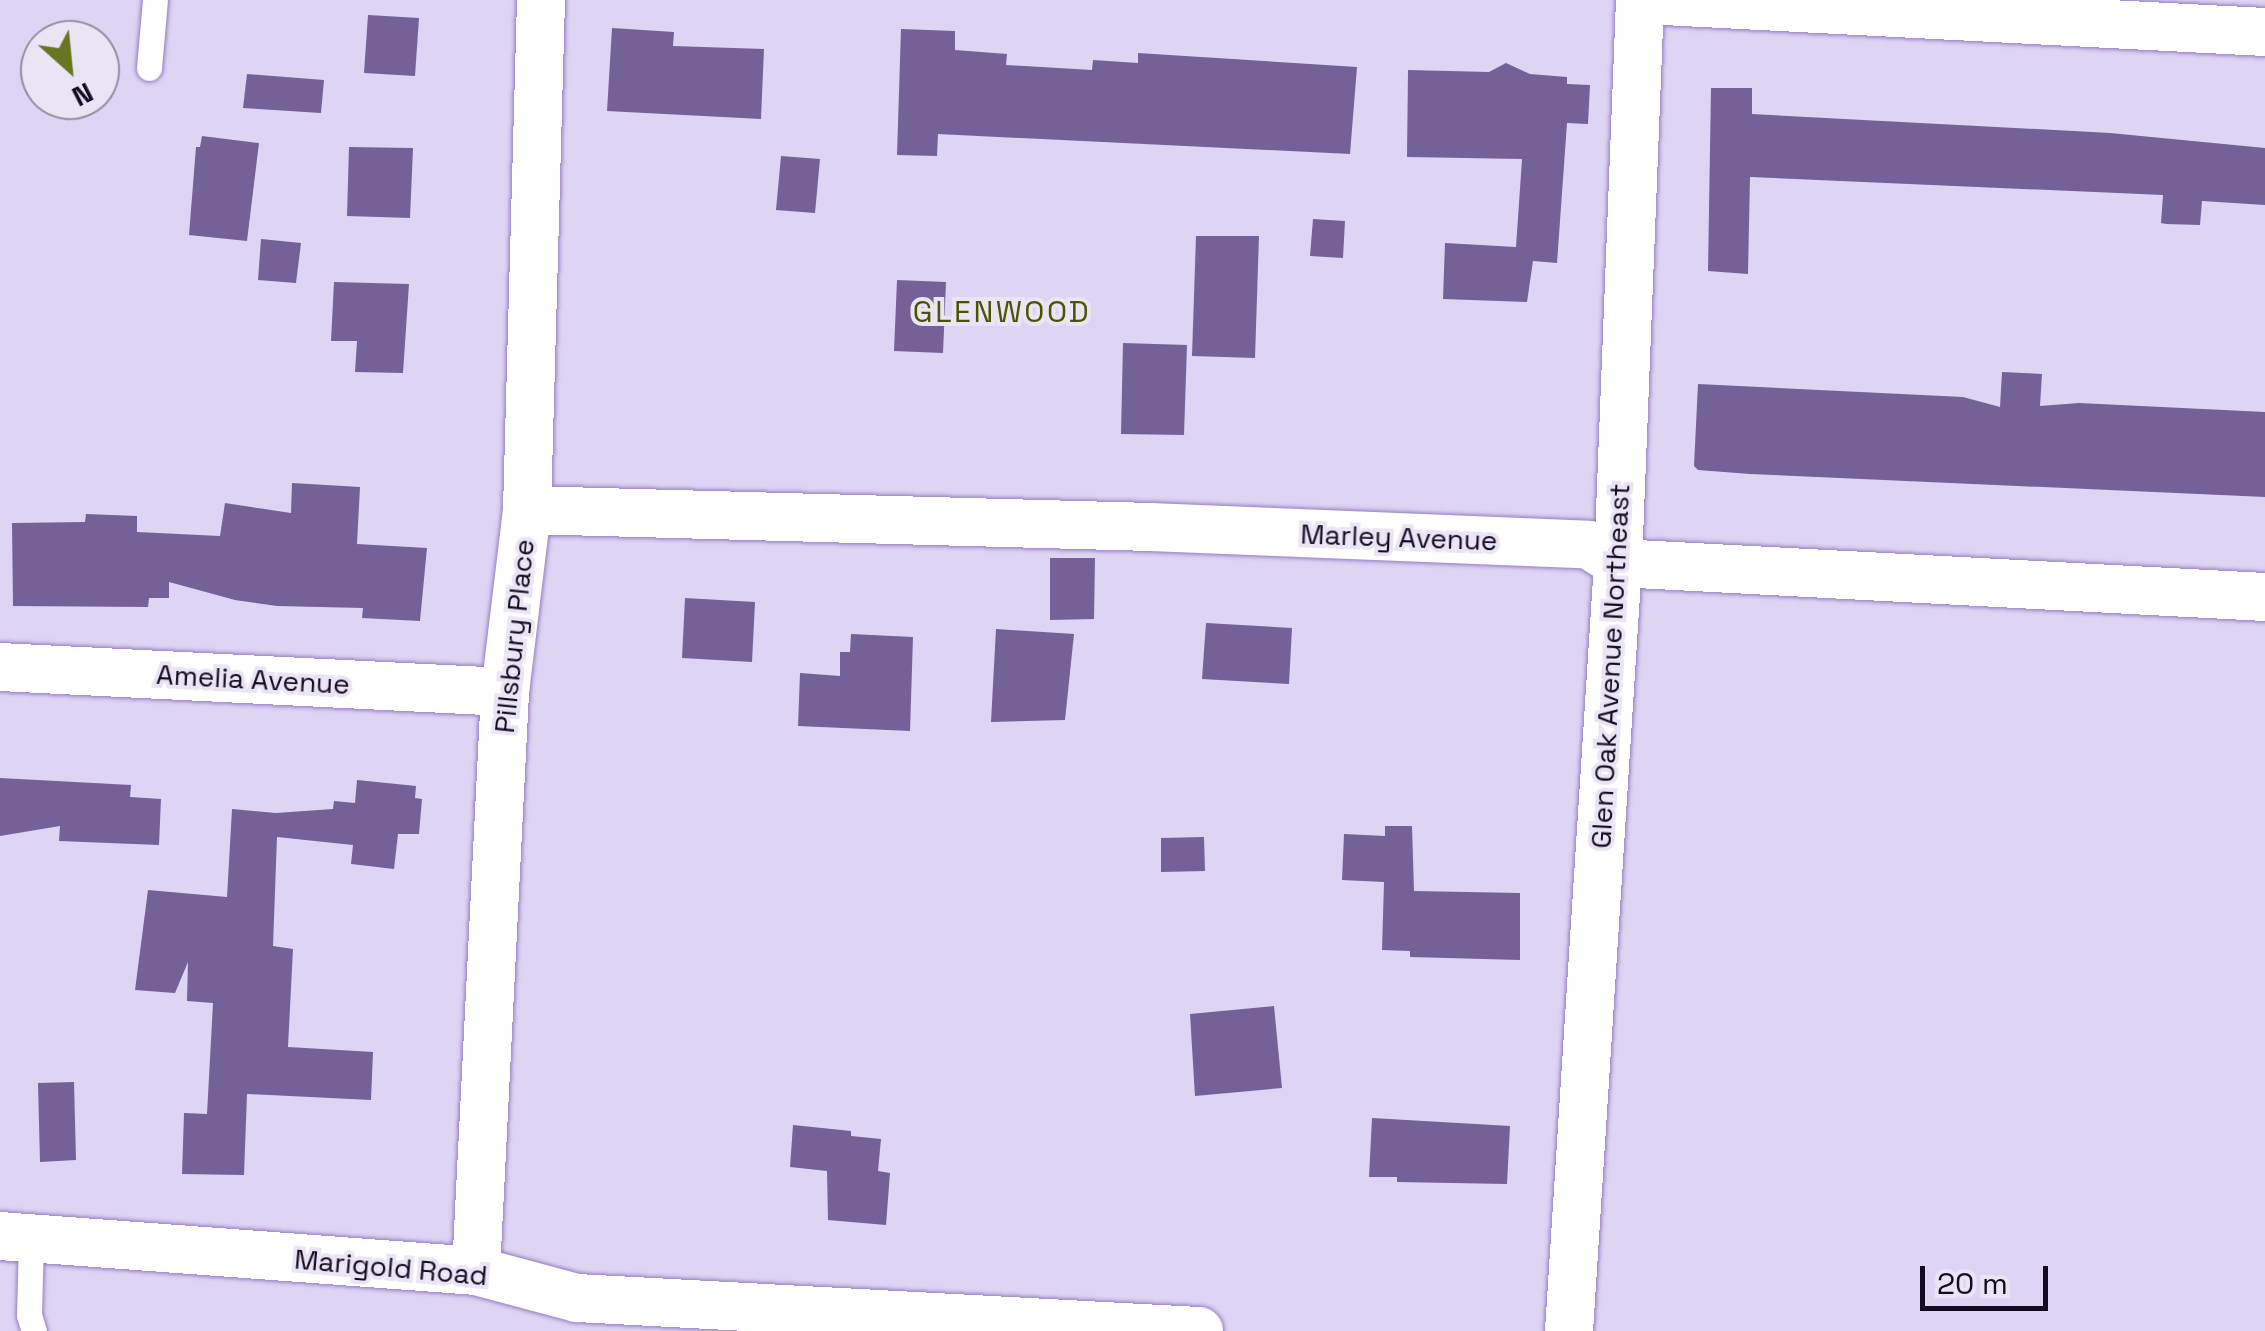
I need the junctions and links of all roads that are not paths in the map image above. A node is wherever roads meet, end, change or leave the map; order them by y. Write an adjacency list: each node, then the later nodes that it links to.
1 (155, 0): 5 (lane)
2 (541, 0): 6 (street, Pillsbury Place)
3 (1642, 0): 4 (street); 7 (street, Glen Oak Avenue Northeast)
4 (2265, 32)
5 (149, 68)
6 (527, 510): 7 (street, Marley Avenue); 10 (street, Pillsbury Place)
7 (1618, 564): 8 (street, Marley Avenue); 15 (street, Glen Oak Avenue Northeast)
8 (2265, 597)
9 (0, 667): 10 (street, Amelia Avenue)
10 (506, 692): 12 (street, Pillsbury Place)
11 (15, 1238): 12 (street, Marigold Road); 13 (lane)
12 (476, 1271): 14 (street, Marigold Road)
13 (34, 1331)
14 (1199, 1331)
15 (1570, 1331)

